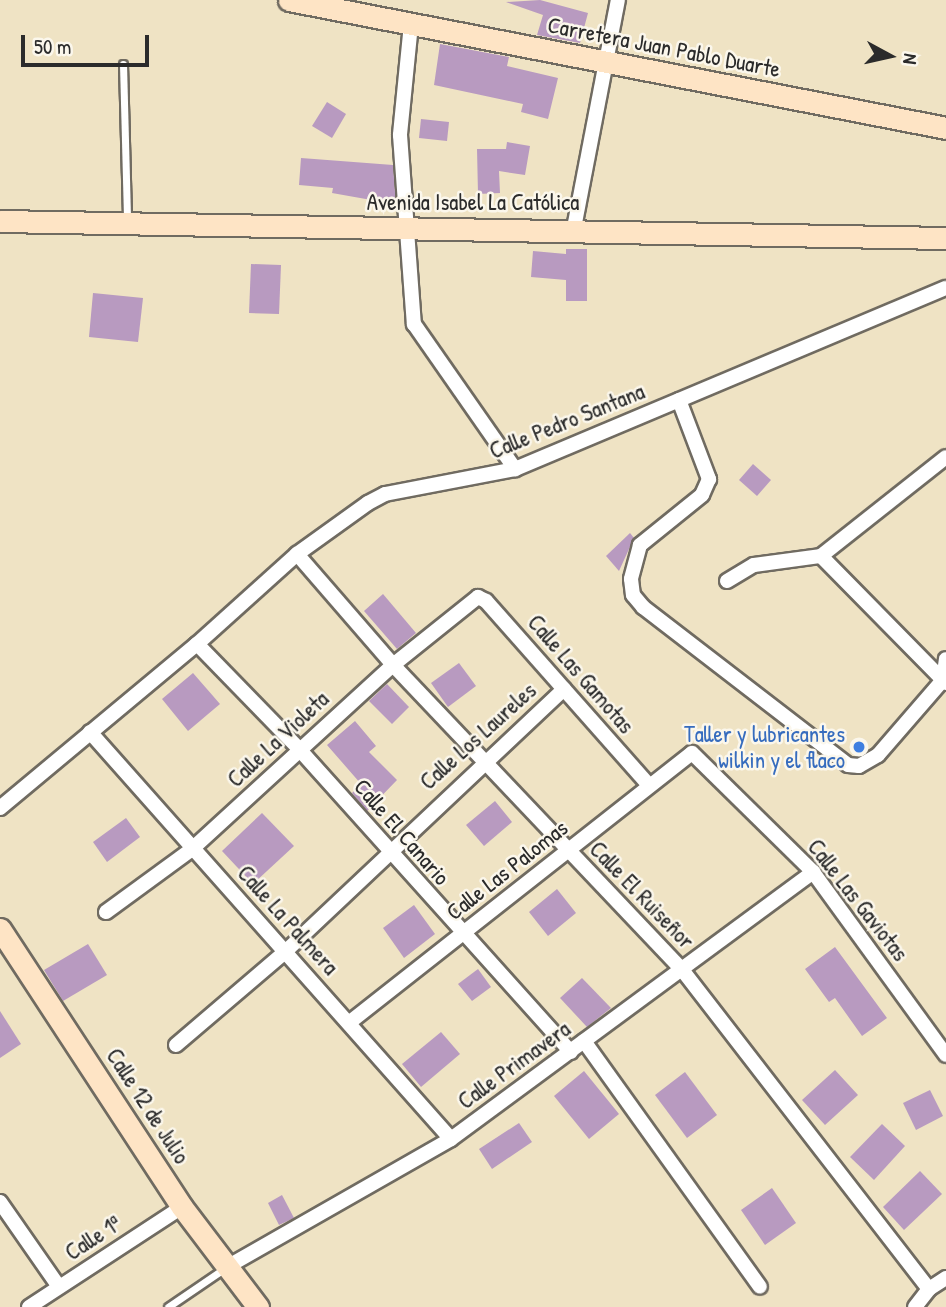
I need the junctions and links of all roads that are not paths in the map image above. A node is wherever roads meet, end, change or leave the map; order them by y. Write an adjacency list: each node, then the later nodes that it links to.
1 (289, 0): 3 (main road, Carretera Juan Pablo Duarte)
2 (618, 0): 5 (street)
3 (411, 24): 5 (main road, Carretera Juan Pablo Duarte); 9 (street)
4 (123, 64): 8 (lane)
5 (605, 64): 6 (main road, Carretera Juan Pablo Duarte); 10 (street)
6 (946, 128)
7 (0, 221): 8 (main road, Avenida Isabel La Católica)
8 (127, 222): 9 (main road, Avenida Isabel La Católica)
9 (407, 228): 10 (main road, Avenida Isabel La Católica); 15 (street)
10 (574, 228): 11 (main road, Avenida Isabel La Católica)
11 (946, 238)
12 (946, 288): 13 (street, Calle Pedro Santana)
13 (679, 400): 15 (street, Calle Pedro Santana); 23 (street)
14 (946, 457): 17 (street)
15 (515, 469): 16 (street, Calle Pedro Santana)
16 (298, 554): 20 (street, Calle Pedro Santana); 22 (street, Calle El Ruiseñor)
17 (821, 555): 18 (street); 23 (street)
18 (727, 581)
19 (478, 597): 22 (street, Calle La Violeta); 24 (street, Calle Las Gamotas)
20 (197, 644): 25 (street, Calle Pedro Santana); 26 (street, Calle El Canario)
21 (946, 659): 23 (street)
22 (393, 665): 26 (street, Calle La Violeta); 28 (street, Calle El Ruiseñor)
23 (944, 682)
24 (564, 689): 28 (street, Calle Los Laureles); 29 (street, Calle Las Gamotas)
25 (90, 732): 30 (street, Calle Pedro Santana); 31 (street, Calle La Palmera)
26 (299, 749): 31 (street, Calle La Violeta); 32 (street, Calle El Canario)
27 (692, 754): 29 (street, Calle Las Palomas); 34 (street, Calle Las Gaviotas)
28 (484, 760): 32 (street, Calle Los Laureles); 33 (street, Calle El Ruiseñor)
29 (648, 785): 33 (street, Calle Las Palomas)
30 (0, 808)
31 (192, 849): 35 (street, Calle La Violeta); 38 (street, Calle La Palmera)
32 (388, 851): 36 (street, Calle El Canario); 38 (street, Calle Los Laureles)
33 (568, 852): 36 (street, Calle Las Palomas); 39 (street, Calle El Ruiseñor)
34 (813, 872): 39 (street, Calle Primavera); 44 (street, Calle Las Gaviotas)
35 (106, 912)
36 (461, 935): 40 (street, Calle Las Palomas); 43 (street, Calle El Canario)
37 (3, 936): 47 (main road, Calle 12 de Julio)
38 (286, 951): 40 (street, Calle La Palmera); 42 (street, Calle Los Laureles)
39 (680, 967): 41 (street, Calle Primavera); 52 (street, Calle El Ruiseñor)
40 (350, 1022): 45 (street, Calle La Palmera)
41 (584, 1041): 43 (street, Calle Primavera); 51 (street)
42 (176, 1045)
43 (570, 1052): 45 (street, Calle Primavera)
44 (946, 1055)
45 (451, 1139): 48 (street, Calle Primavera)
46 (0, 1202): 50 (street)
47 (182, 1207): 48 (main road, Calle 12 de Julio); 50 (street, Calle 1ª)
48 (225, 1268): 54 (lane); 55 (main road, Calle 12 de Julio)
49 (946, 1278): 52 (street)
50 (59, 1287): 53 (street, Calle 1ª)
51 (760, 1287)
52 (929, 1289): 56 (street)
53 (29, 1307)
54 (168, 1307)
55 (258, 1307)
56 (915, 1307)

